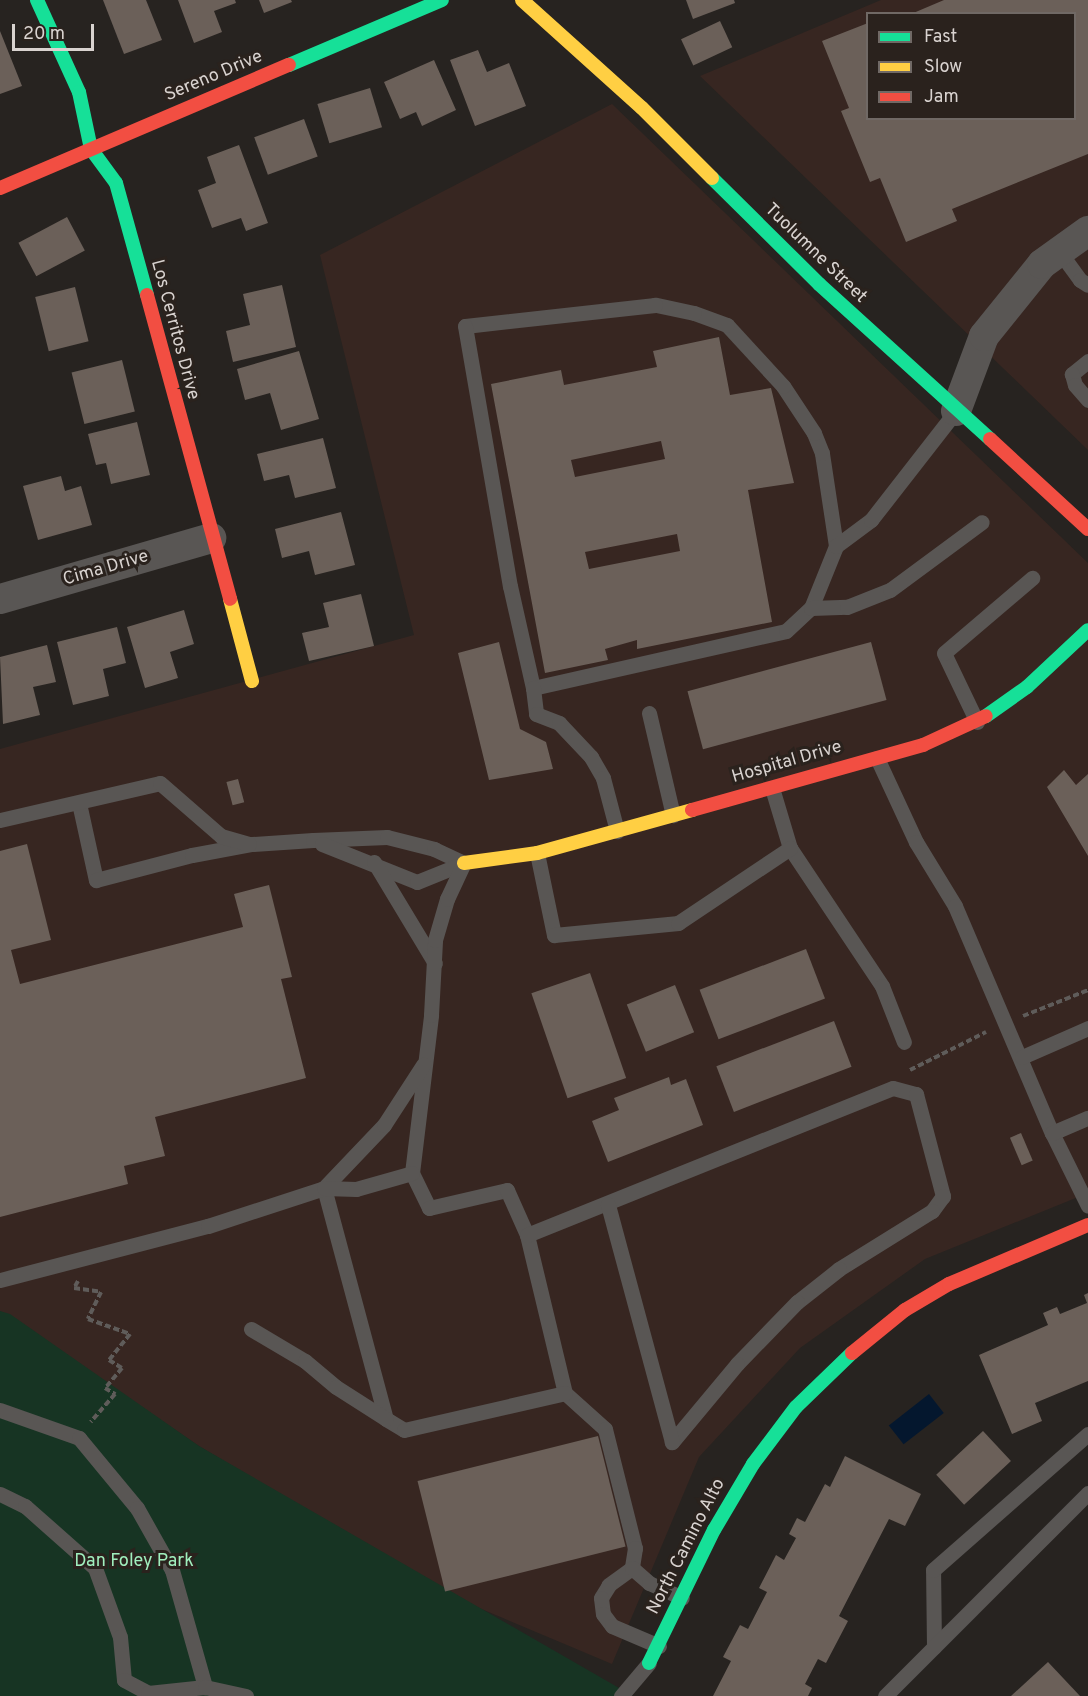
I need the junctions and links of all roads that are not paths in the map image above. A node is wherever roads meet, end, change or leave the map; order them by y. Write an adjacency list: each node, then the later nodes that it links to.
1 (38, 0): 4 (street, Los Cerritos Drive)
2 (442, 0): 4 (street, Sereno Drive)
3 (522, 0): 11 (street, Tuolumne Street)
4 (91, 149): 5 (street, Sereno Drive); 14 (street, Los Cerritos Drive)
5 (0, 188)
6 (1088, 231): 7 (street)
7 (1059, 251): 8 (lane); 11 (street)
8 (1088, 285)
9 (1088, 361): 10 (lane)
10 (1088, 400)
11 (956, 411): 13 (street, Tuolumne Street); 15 (lane)
12 (982, 522): 18 (lane)
13 (1088, 529)
14 (211, 538): 17 (street, Cima Drive); 20 (street, Los Cerritos Drive)
15 (836, 546): 18 (lane); 21 (lane)
16 (1032, 578): 23 (lane)
17 (0, 599)
18 (811, 608): 21 (lane)
19 (1088, 630): 23 (street, Hospital Drive)
20 (252, 681)
21 (533, 688): 29 (lane)
22 (649, 713): 27 (lane)
23 (977, 722): 24 (street, Hospital Drive)
24 (877, 758): 25 (street, Hospital Drive); 39 (lane)
25 (772, 788): 27 (street, Hospital Drive); 32 (lane)
26 (79, 803): 28 (lane); 31 (lane); 31 (lane)
27 (673, 816): 29 (street, Hospital Drive)
28 (0, 820)
29 (617, 831): 33 (street, Hospital Drive)
30 (313, 840): 31 (lane); 34 (lane); 35 (lane)
31 (252, 844)
32 (790, 848): 33 (lane); 38 (lane)
33 (537, 853): 35 (street, Hospital Drive)
34 (374, 862): 35 (lane); 36 (lane)
35 (464, 863): 36 (lane)
36 (435, 963): 40 (lane)
37 (1088, 1028): 39 (lane)
38 (904, 1042)
39 (1022, 1057): 42 (lane)
40 (426, 1061): 43 (lane); 44 (lane)
41 (1088, 1118): 42 (lane)
42 (1052, 1133): 46 (lane)
43 (412, 1173): 44 (lane); 48 (lane)
44 (324, 1188): 49 (lane); 53 (lane)
45 (608, 1204): 45 (lane); 48 (lane)
46 (1088, 1206)
47 (1088, 1225): 58 (street, North Camino Alto)
48 (527, 1235): 51 (lane)
49 (0, 1280)
50 (250, 1329): 53 (lane)
51 (565, 1393): 53 (lane); 57 (lane)
52 (0, 1410): 62 (lane)
53 (386, 1419)
54 (1088, 1434): 60 (lane)
55 (1088, 1493): 60 (lane)
56 (0, 1494): 62 (lane)
57 (632, 1568): 58 (lane); 59 (lane)
58 (682, 1598): 59 (street, North Camino Alto)
59 (659, 1646): 61 (street, North Camino Alto)
60 (934, 1647): 66 (lane)
61 (649, 1663): 64 (lane, North Camino Alto); 65 (lane)
62 (205, 1687): 63 (lane)
63 (246, 1696)
64 (621, 1696)
65 (634, 1696)
66 (885, 1696)

